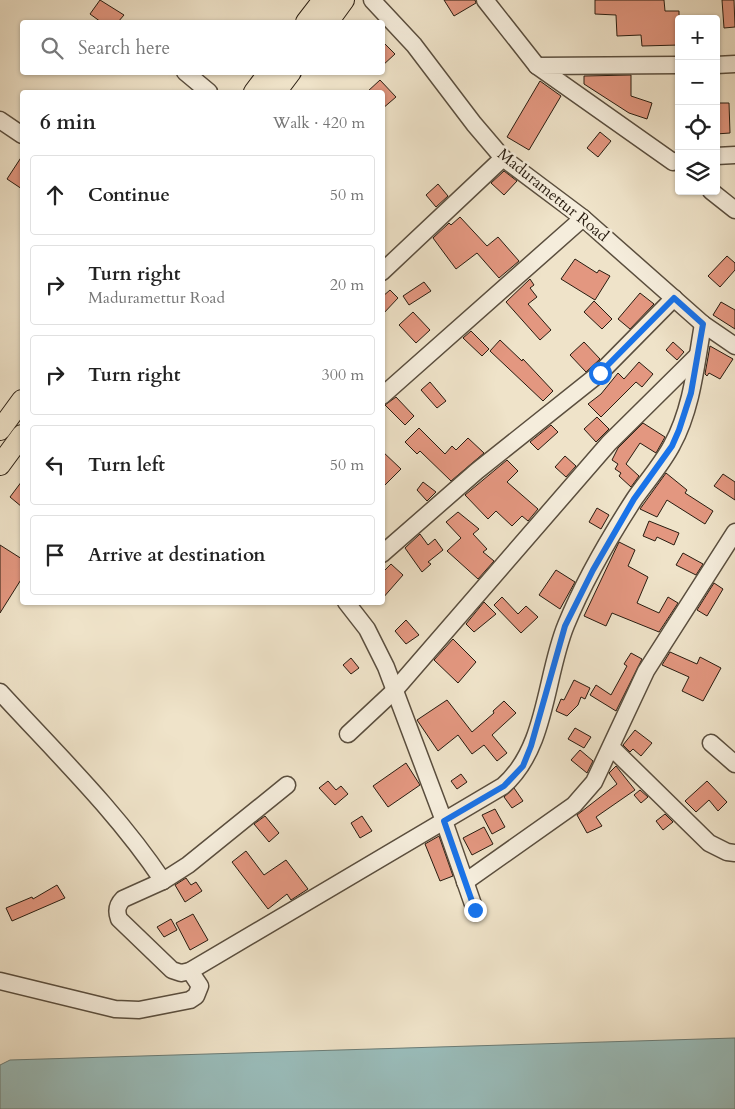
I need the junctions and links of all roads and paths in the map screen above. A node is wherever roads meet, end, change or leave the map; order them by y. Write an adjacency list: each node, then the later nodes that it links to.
1 (323, 0): 5 (main road)
2 (344, 0): 6 (main road)
3 (372, 0): 19 (street, Maduramettur Road)
4 (485, 0): 10 (street)
5 (308, 20)
6 (329, 20)
7 (735, 64): 9 (street)
8 (675, 65): 10 (street)
9 (720, 65)
10 (537, 66): 20 (street)
11 (189, 75): 13 (street)
12 (280, 83): 14 (main road)
13 (207, 90)
14 (260, 90)
15 (0, 120): 16 (street)
16 (20, 134)
17 (735, 155): 18 (street)
18 (720, 156)
19 (503, 158): 23 (street, Maduramettur Road); 24 (street)
20 (675, 161)
21 (716, 195): 22 (street)
22 (735, 210)
23 (583, 218): 25 (street, Maduramettur Road); 29 (street)
24 (385, 269)
25 (674, 298): 26 (street, Maduramettur Road); 35 (street)
26 (703, 324): 27 (street, Maduramettur Road); 28 (street)
27 (735, 346)
28 (697, 356): 37 (street); 44 (street)
29 (385, 393)
30 (20, 403): 31 (main road)
31 (0, 430)
32 (20, 438): 33 (main road)
33 (0, 466)
34 (735, 532): 41 (street)
35 (385, 551)
36 (348, 605): 37 (street)
37 (394, 691): 39 (street); 44 (street)
38 (0, 692): 46 (street)
39 (348, 734)
40 (711, 743): 42 (street)
41 (612, 748): 45 (street); 47 (street)
42 (735, 764)
43 (287, 785): 46 (street)
44 (444, 821): 47 (street); 49 (street)
45 (735, 853)
46 (163, 881): 49 (street)
47 (465, 882): 48 (street)
48 (475, 910)
49 (190, 971): 50 (street)
50 (0, 981)

